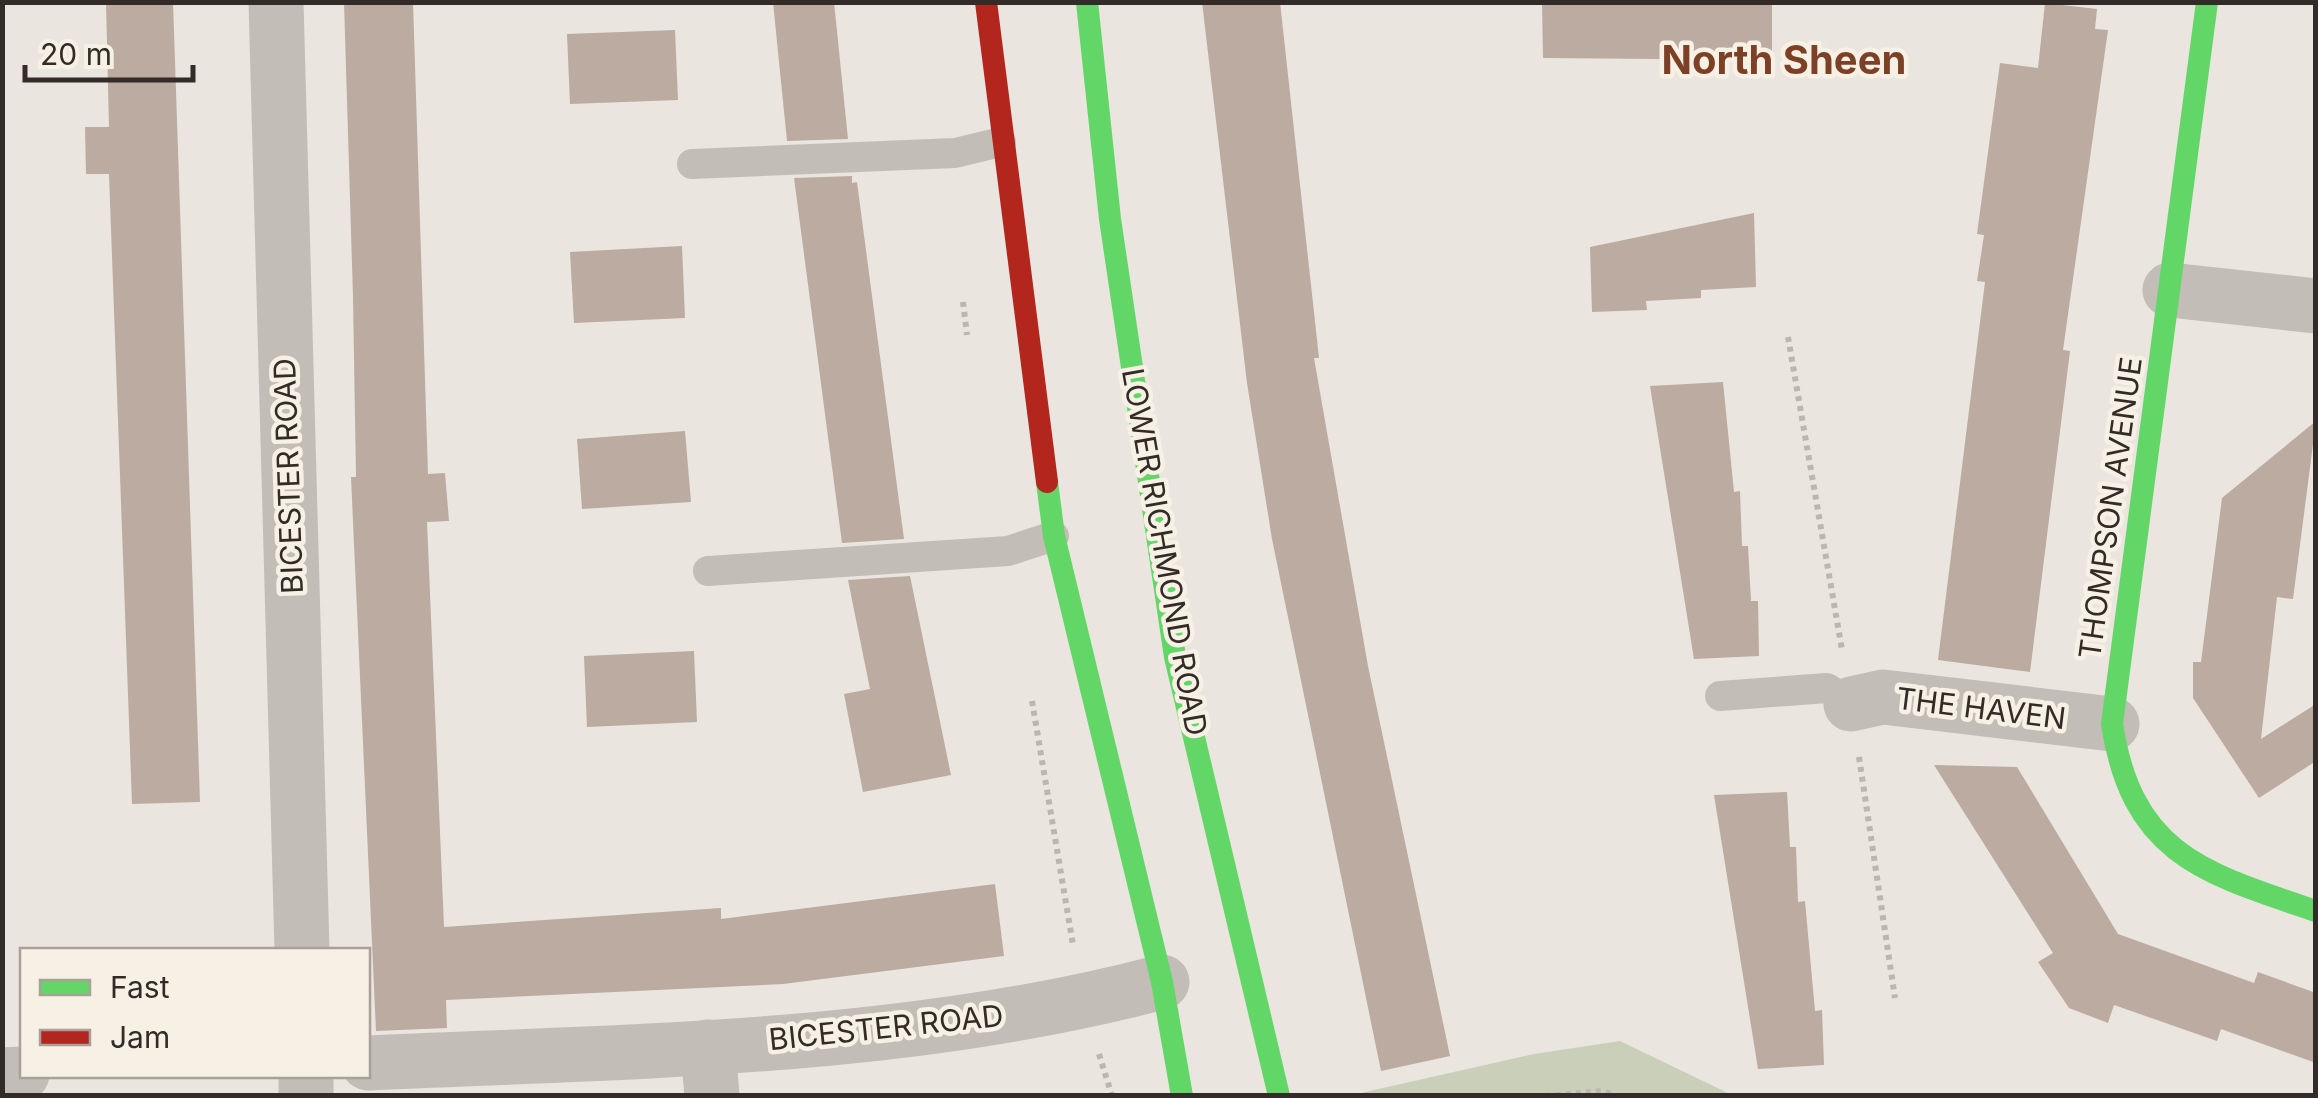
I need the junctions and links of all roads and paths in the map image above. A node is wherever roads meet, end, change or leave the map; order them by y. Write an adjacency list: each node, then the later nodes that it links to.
1 (276, 2): 15 (street, BICESTER ROAD)
2 (986, 2): 5 (main road)
3 (1088, 2): 20 (main road, LOWER RICHMOND ROAD)
4 (2207, 2): 7 (main road, THOMPSON AVENUE)
5 (1001, 142): 6 (lane); 9 (main road)
6 (692, 164)
7 (2170, 290): 8 (street); 13 (main road, THOMPSON AVENUE)
8 (2316, 306)
9 (1054, 536): 10 (lane); 16 (main road)
10 (708, 571)
11 (1720, 696): 12 (lane)
12 (1851, 704): 13 (street, THE HAVEN)
13 (2112, 724): 14 (main road, THOMPSON AVENUE)
14 (2316, 911)
15 (302, 948)
16 (1162, 982): 18 (street, BICESTER ROAD); 19 (main road)
17 (370, 1064): 18 (street, BICESTER ROAD)
18 (710, 1071)
19 (1182, 1096)
20 (1279, 1096)
21 (1546, 1096): 22 (path)
22 (1616, 1096)

